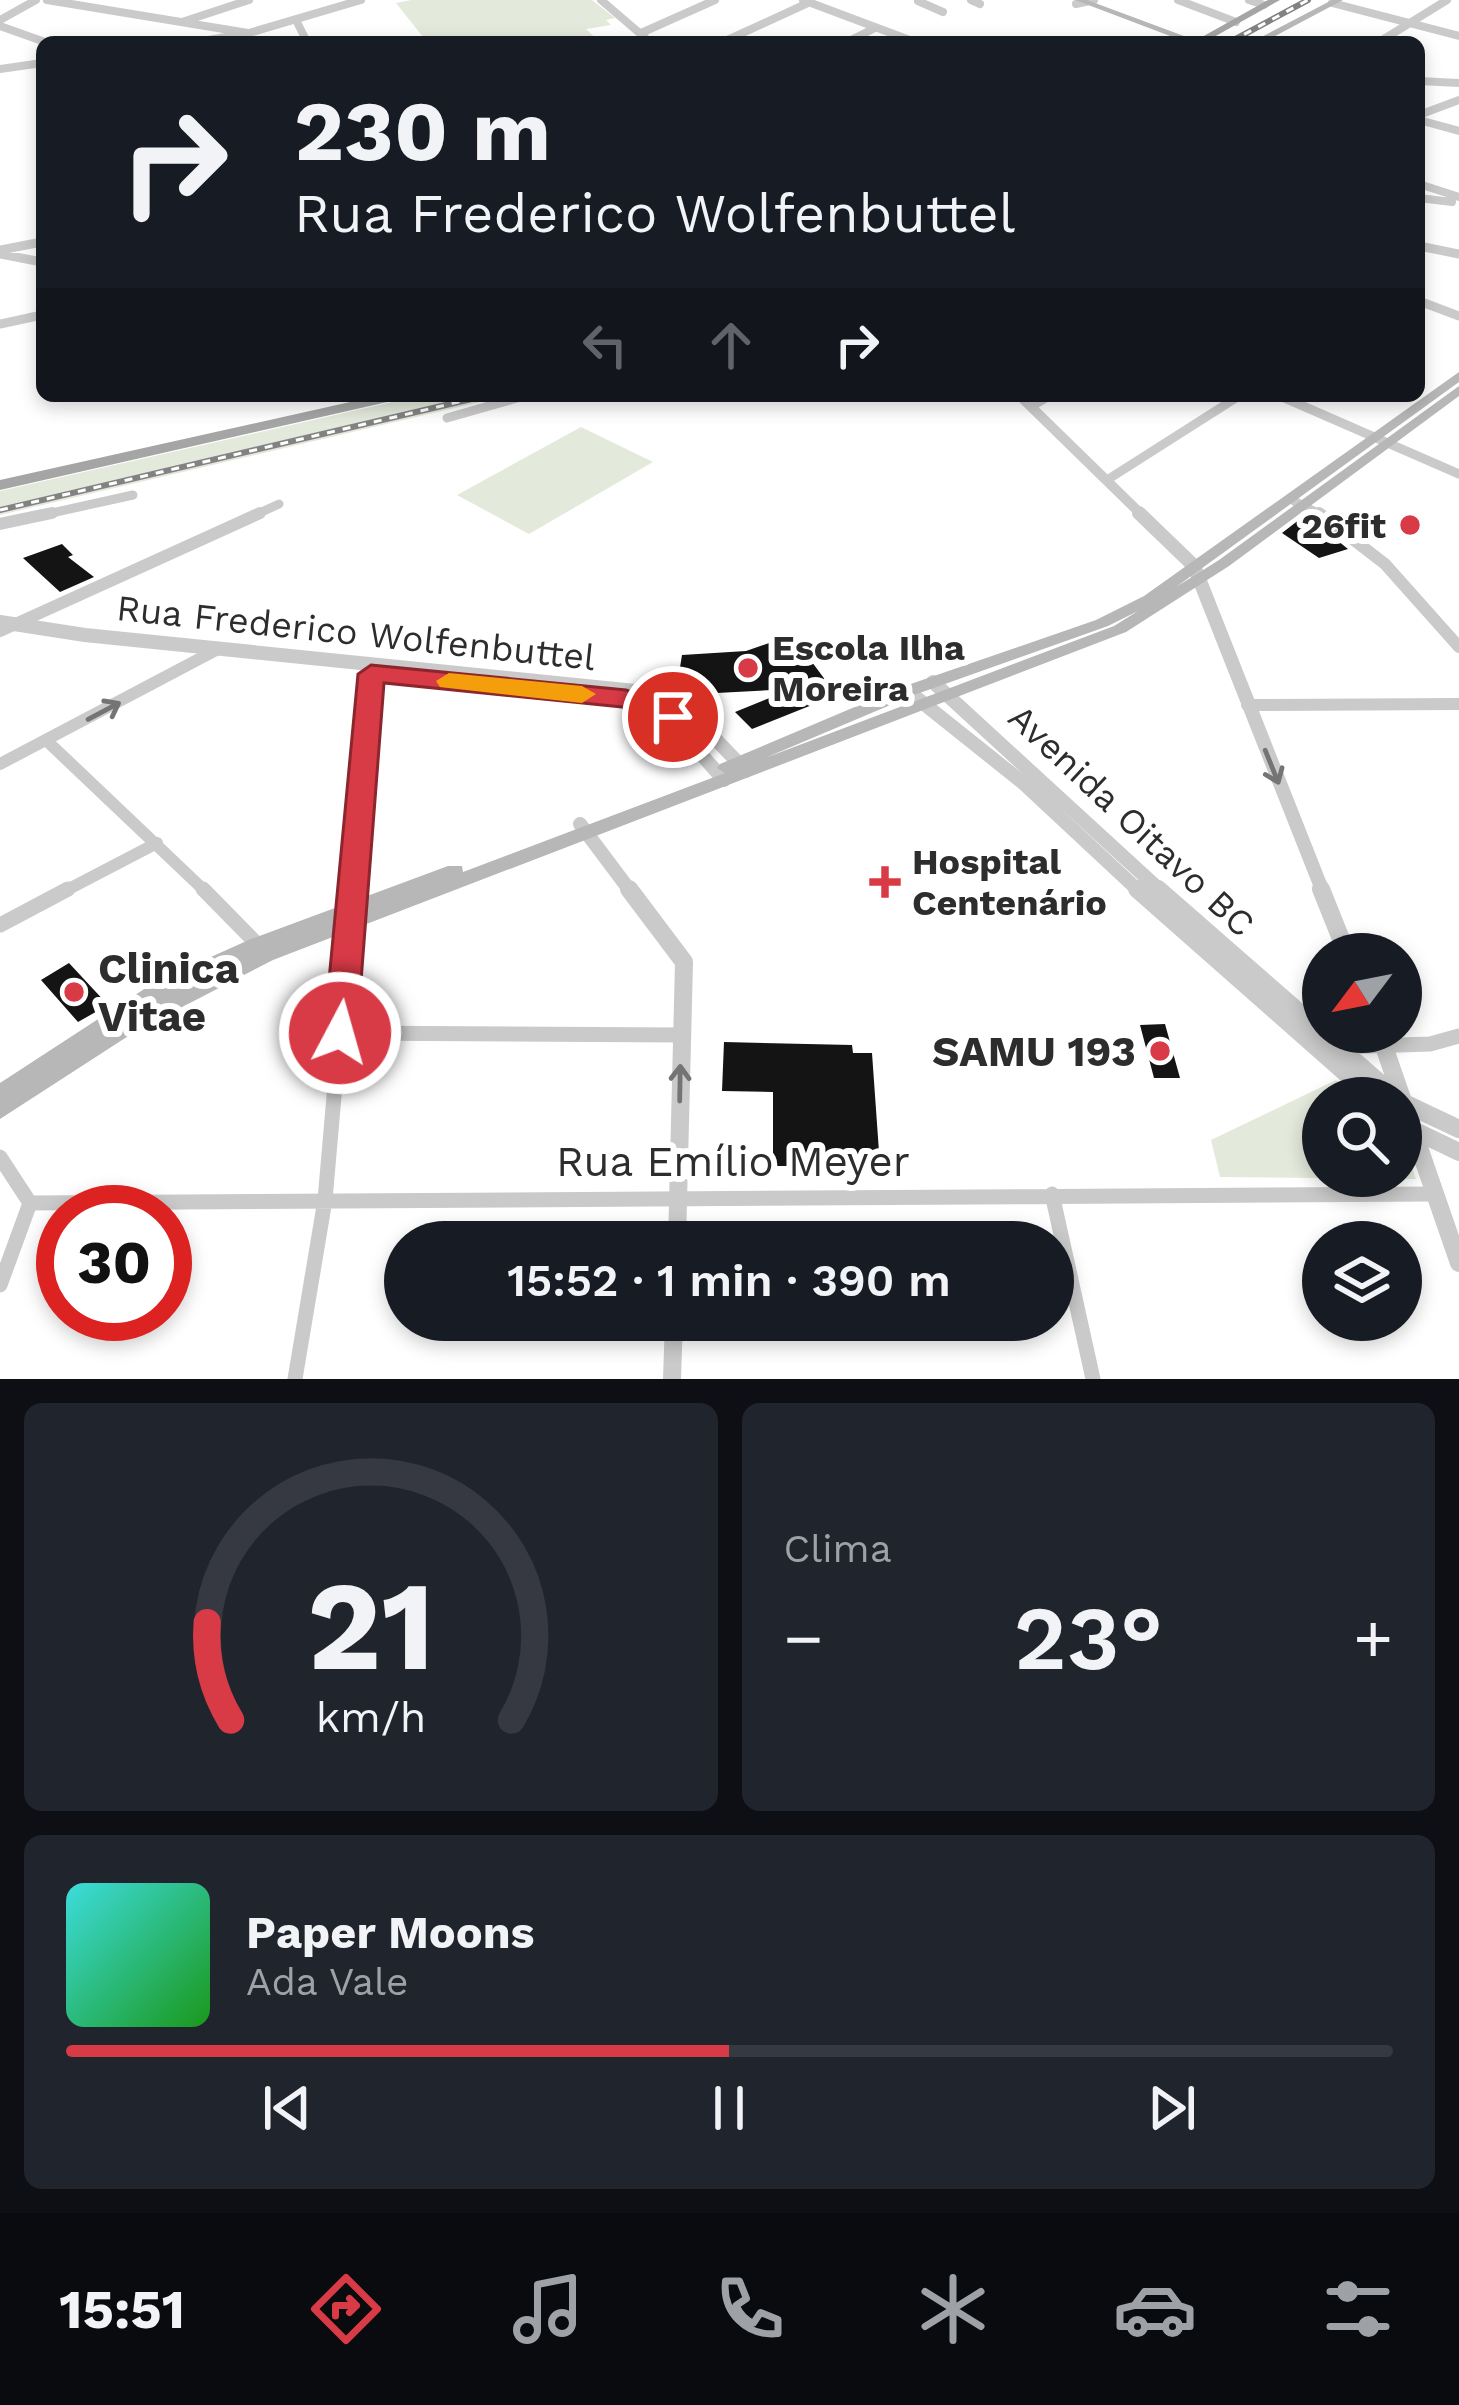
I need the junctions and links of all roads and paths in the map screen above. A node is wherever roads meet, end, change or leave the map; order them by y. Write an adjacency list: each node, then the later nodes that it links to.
1 (36, 0): 20 (street)
2 (47, 0): 22 (street)
3 (248, 0): 22 (street)
4 (361, 0): 18 (street)
5 (617, 0): 14 (street)
6 (715, 0): 25 (street)
7 (922, 0): 17 (street)
8 (1178, 0): 19 (street)
9 (1249, 0): 15 (street)
10 (807, 1): 23 (street); 29 (street)
11 (1080, 1): 32 (main road); 33 (main road)
12 (1335, 1): 21 (street); 35 (main road)
13 (1445, 1): 16 (street); 21 (street)
14 (604, 2): 25 (street)
15 (1269, 3): 19 (main road)
16 (1459, 7)
17 (943, 12)
18 (296, 20): 24 (street); 27 (street)
19 (1236, 22): 34 (main road)
20 (0, 23): 38 (street)
21 (1410, 23): 36 (street); 37 (street)
22 (175, 24): 24 (street)
23 (874, 28): 30 (street); 31 (street)
24 (249, 33): 26 (street)
25 (641, 33): 28 (street)
26 (232, 36)
27 (304, 36)
28 (644, 36)
29 (735, 36)
30 (859, 36)
31 (897, 36)
32 (1159, 36)
33 (1180, 36)
34 (1209, 36)
35 (1268, 36)
36 (1389, 36)
37 (1459, 36)
38 (36, 38)
39 (36, 64): 40 (street)
40 (0, 69)
41 (1425, 81): 42 (street)
42 (1459, 83)
43 (1459, 100): 44 (street)
44 (1425, 114)
45 (1425, 120): 46 (street)
46 (1459, 131)
47 (1425, 186): 49 (street)
48 (1425, 197): 49 (street)
49 (1459, 200)
50 (36, 243): 52 (street)
51 (1425, 247): 53 (street)
52 (0, 252): 54 (street)
53 (1459, 254)
54 (36, 261)
55 (1425, 303): 57 (street)
56 (36, 316): 58 (street)
57 (1459, 316)
58 (0, 324)
59 (1455, 387): 68 (main road)
60 (369, 402): 71 (main road)
61 (503, 402): 67 (street)
62 (1026, 402): 66 (street)
63 (1039, 402): 66 (street)
64 (1230, 402): 70 (street)
65 (1295, 402): 68 (street)
66 (1031, 407): 70 (street)
67 (447, 418)
68 (1384, 439): 69 (street); 73 (main road)
69 (1459, 474)
70 (1107, 480): 76 (street)
71 (0, 485)
72 (133, 495): 75 (street)
73 (1296, 501): 76 (main road); 78 (street)
74 (279, 504): 77 (street)
75 (0, 524)
76 (1197, 573): 80 (main road); 87 (street)
77 (3, 627): 79 (street, Rua Frederico Wolfenbuttel)
78 (1459, 647)
79 (213, 653): 81 (street, Rua Frederico Wolfenbuttel); 90 (street, one-way to 79)
80 (1037, 655): 82 (main road); 85 (main road)
81 (371, 669): 83 (street, Rua Frederico Wolfenbuttel); 96 (street)
82 (934, 682): 84 (main road); 85 (street, Avenida Oitavo BC)
83 (525, 684): 92 (street, Rua Frederico Wolfenbuttel); 93 (street, Rua Frederico Wolfenbuttel)
84 (908, 691): 86 (street, Avenida Oitavo BC); 89 (main road)
85 (948, 696): 86 (main road); 100 (street, Avenida Oitavo BC)
86 (926, 704): 89 (main road); 100 (street, Avenida Oitavo BC)
87 (1247, 704): 88 (street); 98 (street, one-way to 98)
88 (1459, 704)
89 (833, 731): 92 (main road)
90 (47, 741): 91 (street); 95 (street)
91 (0, 764)
92 (743, 767): 93 (main road)
93 (721, 776): 94 (main road)
94 (583, 828): 96 (main road); 104 (street)
95 (157, 843): 97 (street); 99 (street)
96 (352, 916): 99 (main road); 102 (street)
97 (0, 925)
98 (1339, 933)
99 (262, 950): 103 (main road)
100 (1281, 1009): 101 (street, Avenida Oitavo BC); 108 (street, Avenida Oitavo BC)
101 (1302, 1024)
102 (340, 1033): 104 (street); 121 (street)
103 (98, 1034): 110 (main road); 111 (main road)
104 (681, 1034): 120 (street, one-way to 104)
105 (1459, 1036): 106 (street)
106 (1422, 1037)
107 (1342, 1053): 109 (street, Avenida Oitavo BC)
108 (1352, 1077)
109 (1368, 1077)
110 (0, 1094)
111 (0, 1110)
112 (1422, 1117): 114 (street, Avenida Oitavo BC)
113 (1422, 1124): 115 (street, Avenida Oitavo BC)
114 (1459, 1129)
115 (1459, 1152)
116 (0, 1157): 122 (street)
117 (1422, 1159): 119 (street)
118 (1052, 1194): 119 (street, Rua Emílio Meyer); 120 (street, Rua Emílio Meyer); 129 (street)
119 (1435, 1194): 124 (street)
120 (679, 1197): 121 (street, Rua Emílio Meyer); 123 (street)
121 (325, 1200): 122 (street, Rua Emílio Meyer); 127 (street)
122 (30, 1203): 125 (street)
123 (678, 1221)
124 (1459, 1263)
125 (0, 1285)
126 (673, 1341): 128 (street)
127 (295, 1379)
128 (672, 1379)
129 (1093, 1379)

